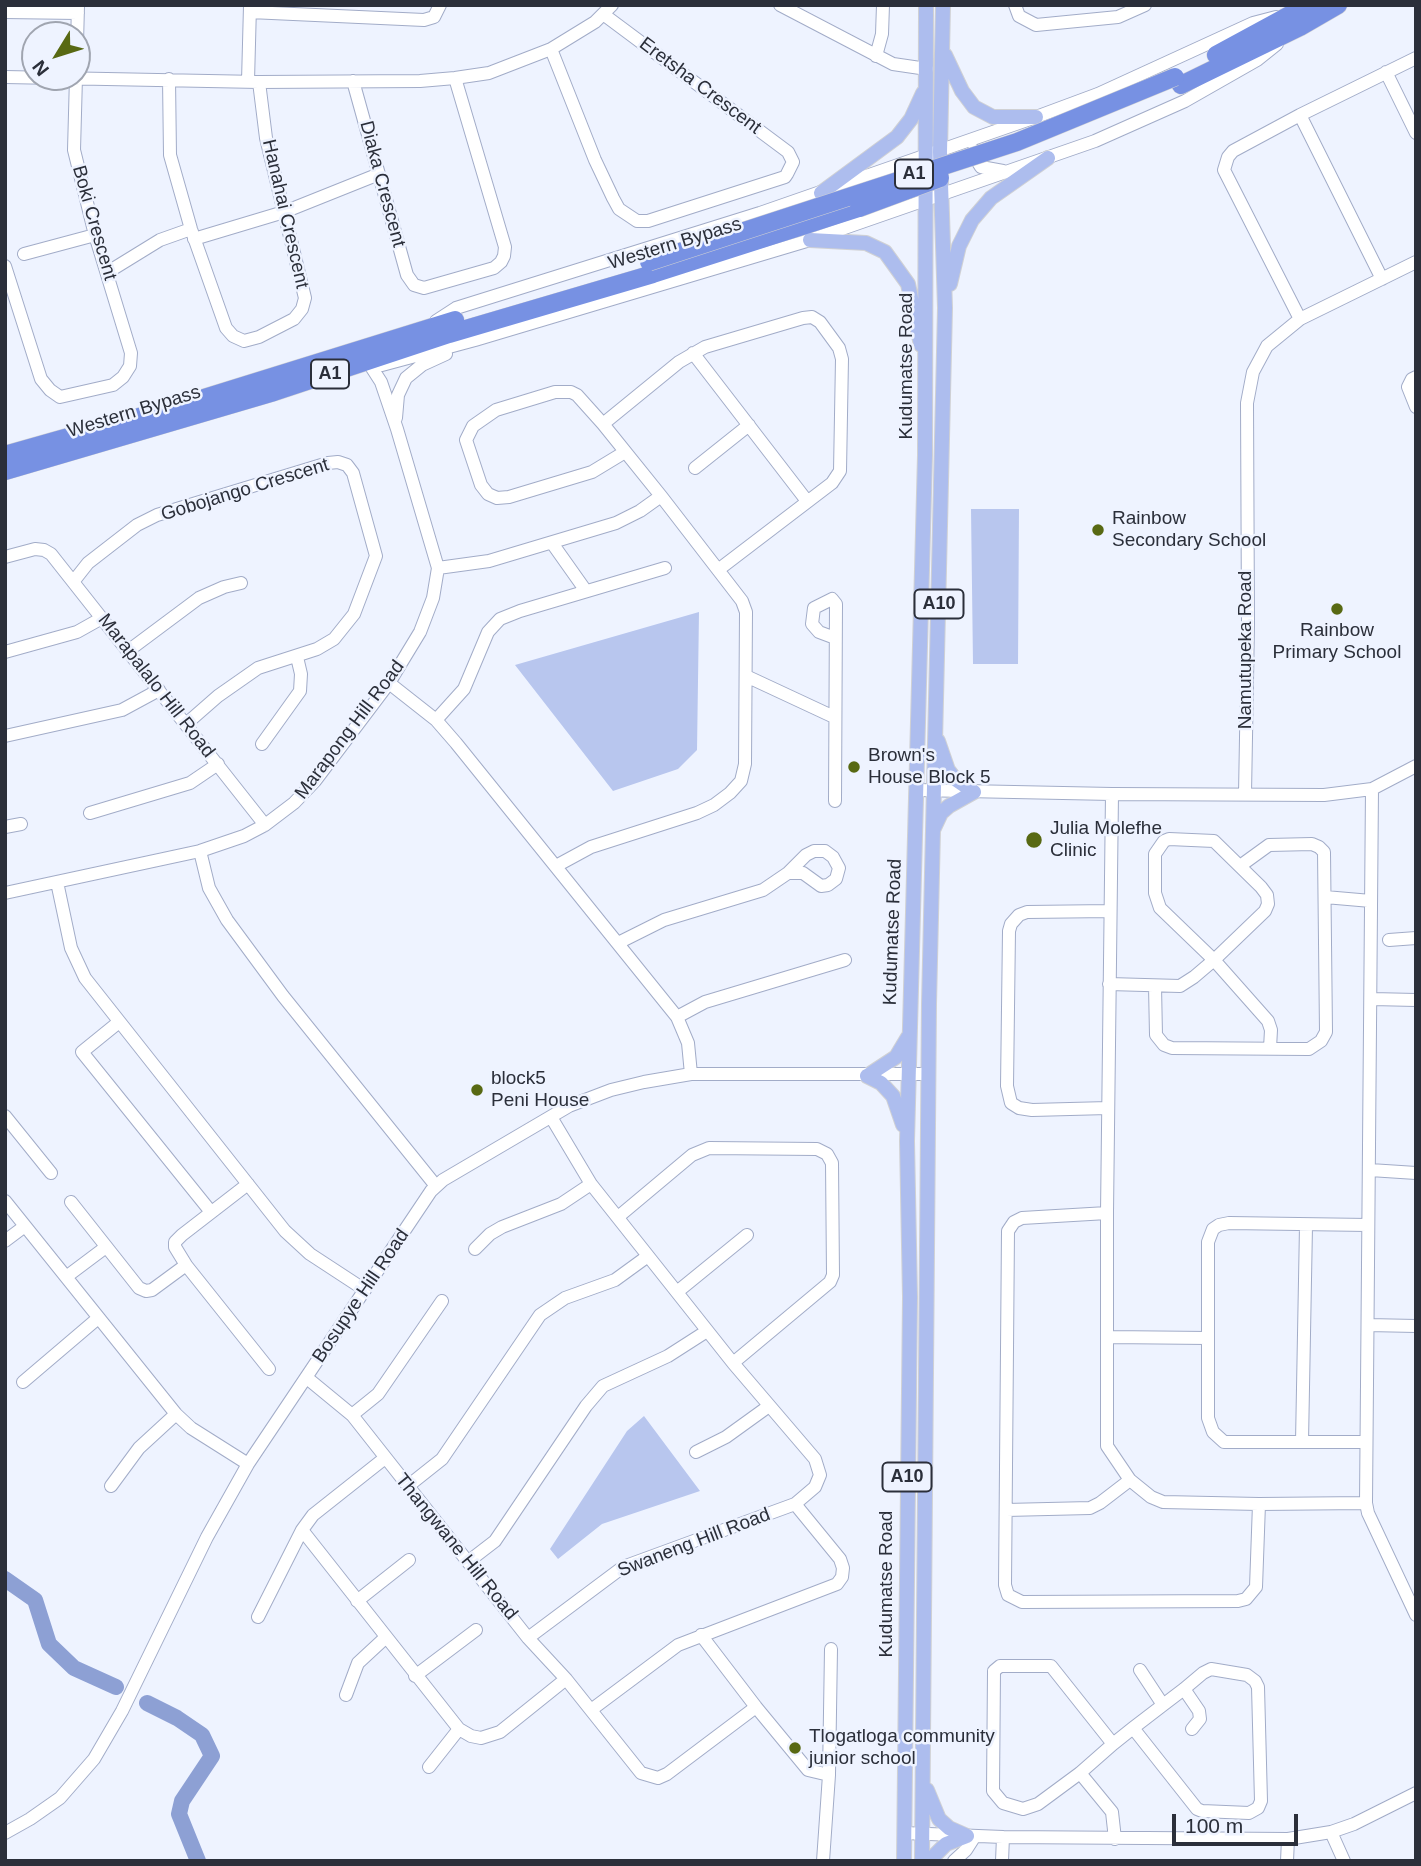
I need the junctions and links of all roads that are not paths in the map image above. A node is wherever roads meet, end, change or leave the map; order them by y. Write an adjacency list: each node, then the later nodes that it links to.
1 (780, 5): 16 (street)
2 (883, 5): 16 (street)
3 (926, 5): 18 (main road, Kudumatse Road / A10)
4 (943, 5): 15 (main road, Kudumatse Road / A10)
5 (1015, 5): 6 (street)
6 (1145, 5)
7 (1338, 5): 13 (highway, Western Bypass / A1)
8 (78, 9): 12 (street)
9 (250, 9): 11 (street); 23 (street, Hanahai Crescent)
10 (608, 10): 14 (street); 14 (street, Eretsha Crescent)
11 (437, 11)
12 (5, 12)
13 (1301, 15): 25 (highway, Western Bypass / A1); 29 (street); 34 (street)
14 (551, 49): 21 (street)
15 (943, 51): 29 (main road); 32 (main road, Kudumatse Road / A10)
16 (876, 56): 18 (street)
17 (1416, 58): 19 (street)
18 (927, 69): 26 (main road, Kudumatse Road / A10)
19 (1386, 72): 28 (street); 31 (street)
20 (91, 77): 22 (street)
21 (455, 78): 24 (street); 36 (street, Diaka Crescent)
22 (169, 79): 23 (street); 43 (street)
23 (254, 81): 24 (street); 41 (street, Hanahai Crescent)
24 (353, 81): 36 (street, Diaka Crescent)
25 (1178, 81): 53 (highway, Western Bypass / A1, bridge); 57 (highway, Western Bypass / A1, bridge)
26 (927, 84): 33 (main road, Kudumatse Road / A10); 38 (main road)
27 (76, 91): 44 (street, Boki Crescent)
28 (1300, 115): 50 (street); 52 (street)
29 (1037, 117): 30 (street)
30 (990, 132): 32 (street); 35 (street)
31 (1416, 134)
32 (940, 152): 33 (street); 39 (main road, Kudumatse Road / A10)
33 (925, 157): 37 (street); 40 (main road, Kudumatse Road / A10)
34 (1048, 158): 35 (street); 51 (main road)
35 (1007, 172): 39 (street)
36 (379, 174): 41 (street)
37 (875, 174): 38 (street); 42 (street)
38 (821, 193): 53 (street)
39 (942, 195): 40 (street); 51 (main road, Kudumatse Road / A10)
40 (926, 200): 42 (street); 58 (main road, Kudumatse Road / A10)
41 (284, 212): 43 (street); 43 (street, Hanahai Crescent)
42 (884, 214): 45 (street)
43 (193, 234): 49 (street)
44 (95, 235): 46 (street); 49 (street, Boki Crescent)
45 (810, 240): 54 (street); 58 (main road)
46 (24, 254)
47 (1416, 262): 50 (street, Namutupeka Road)
48 (5, 266): 49 (street, Boki Crescent)
49 (108, 272)
50 (1382, 279): 52 (street, Namutupeka Road)
51 (945, 308): 88 (main road, Kudumatse Road / A10)
52 (1300, 319): 99 (street, Namutupeka Road)
53 (421, 330): 65 (highway, Western Bypass / A1)
54 (475, 340): 56 (street); 63 (street)
55 (693, 353): 61 (street); 62 (street); 69 (street)
56 (372, 368): 57 (street); 63 (street, Marapong Hill Road)
57 (341, 371): 67 (highway, Western Bypass / A1)
58 (926, 371): 95 (main road, Kudumatse Road / A10)
59 (1416, 377): 60 (street)
60 (1416, 407)
61 (603, 424): 64 (street); 64 (street)
62 (749, 425): 66 (street); 69 (street)
63 (397, 429): 72 (street, Marapong Hill Road)
64 (625, 452): 68 (street)
65 (5, 455)
66 (695, 468)
67 (5, 471)
68 (661, 496): 70 (street); 74 (street)
69 (807, 501): 74 (street)
70 (552, 543): 72 (street); 77 (street)
71 (5, 557): 75 (street, Marapalalo Hill Road)
72 (438, 568): 84 (street, Marapong Hill Road)
73 (665, 568): 77 (street)
74 (718, 570): 83 (street)
75 (73, 582): 78 (street, Marapalalo Hill Road); 82 (street, Gobojango Crescent)
76 (241, 583): 80 (street)
77 (586, 591): 87 (street)
78 (102, 618): 80 (street, Marapalalo Hill Road); 81 (street)
79 (835, 638): 86 (street)
80 (128, 650): 85 (street, Marapalalo Hill Road)
81 (5, 652)
82 (296, 657): 89 (street); 91 (street)
83 (746, 676): 86 (street); 107 (street)
84 (389, 683): 87 (street); 103 (street, Marapong Hill Road)
85 (159, 690): 89 (street, Marapalalo Hill Road); 90 (street)
86 (834, 717): 100 (street)
87 (436, 720): 107 (street)
88 (934, 723): 96 (main road, Kudumatse Road / A10); 97 (main road)
89 (186, 724): 92 (street, Marapalalo Hill Road)
90 (5, 736)
91 (262, 744)
92 (218, 764): 101 (street); 103 (street, Marapalalo Hill Road)
93 (1416, 766): 94 (street)
94 (1372, 789): 99 (street); 113 (street)
95 (916, 790): 96 (street); 126 (main road, Kudumatse Road / A10)
96 (932, 791): 97 (street); 105 (main road, Kudumatse Road / A10)
97 (974, 792): 98 (street); 105 (main road)
98 (1112, 794): 99 (street); 114 (street)
99 (1245, 794)
100 (835, 801)
101 (89, 813)
102 (21, 824): 104 (street)
103 (265, 825): 106 (street, Marapong Hill Road)
104 (5, 827)
105 (932, 834): 130 (main road, Kudumatse Road / A10)
106 (200, 851): 110 (street, Marapong Hill Road); 141 (street)
107 (556, 866): 117 (street)
108 (1240, 866): 112 (street); 119 (street); 119 (street)
109 (789, 873): 117 (street)
110 (57, 882): 111 (street, Marapong Hill Road); 125 (street)
111 (5, 893)
112 (1325, 897): 113 (street); 127 (street)
113 (1371, 901): 122 (street)
114 (1110, 911): 120 (street); 132 (street)
115 (1416, 938): 116 (street)
116 (1389, 940)
117 (618, 943): 124 (street)
118 (845, 960): 124 (street)
119 (1214, 960): 121 (street); 127 (street)
120 (1109, 984): 121 (street); 132 (street)
121 (1155, 986): 127 (street)
122 (1372, 999): 123 (street); 136 (street)
123 (1416, 1000)
124 (677, 1017): 128 (street)
125 (119, 1022): 139 (street); 144 (street)
126 (909, 1036): 129 (main road, Kudumatse Road / A10); 131 (main road)
127 (1270, 1048)
128 (691, 1074): 131 (street, Bosupye Hill Road); 134 (street, Bosupye Hill Road)
129 (908, 1074): 130 (street, Bosupye Hill Road); 131 (street, Bosupye Hill Road); 135 (main road, Kudumatse Road / A10)
130 (929, 1074): 209 (main road, Kudumatse Road / A10)
131 (867, 1076): 135 (main road)
132 (1108, 1108): 145 (street)
133 (5, 1116): 138 (street)
134 (551, 1117): 140 (street); 141 (street, Bosupye Hill Road)
135 (907, 1142): 215 (main road, Kudumatse Road / A10)
136 (1370, 1170): 137 (street); 147 (street)
137 (1416, 1172)
138 (51, 1173)
139 (248, 1184): 144 (street); 157 (street)
140 (591, 1184): 146 (street); 153 (street)
141 (436, 1186): 157 (street, Bosupye Hill Road)
142 (5, 1201): 148 (street)
143 (71, 1202): 152 (street)
144 (211, 1212): 155 (street)
145 (1107, 1213): 164 (street); 184 (street)
146 (618, 1217): 154 (street); 166 (street)
147 (1368, 1225): 149 (street); 161 (street)
148 (25, 1226): 151 (street); 156 (street)
149 (1306, 1226): 165 (street); 173 (street)
150 (747, 1235): 158 (street)
151 (5, 1241)
152 (106, 1247): 155 (street); 156 (street)
153 (475, 1249)
154 (648, 1256): 158 (street); 180 (street)
155 (186, 1265): 167 (street)
156 (66, 1277): 160 (street)
157 (366, 1290): 168 (street, Bosupye Hill Road)
158 (677, 1292): 163 (street)
159 (442, 1301): 172 (street)
160 (97, 1319): 169 (street); 171 (street)
161 (1368, 1325): 162 (street); 174 (street)
162 (1416, 1326)
163 (707, 1331): 166 (street); 187 (street)
164 (1108, 1338): 165 (street); 178 (street)
165 (1208, 1338): 173 (street)
166 (733, 1363): 170 (street)
167 (269, 1369)
168 (307, 1378): 172 (street, Thangwane Hill Road); 177 (street, Bosupye Hill Road)
169 (23, 1382)
170 (769, 1406): 175 (street); 182 (street)
171 (176, 1414): 177 (street); 179 (street)
172 (352, 1415): 176 (street, Thangwane Hill Road)
173 (1302, 1442): 174 (street)
174 (1366, 1442): 181 (street)
175 (696, 1452)
176 (385, 1458): 180 (street, Thangwane Hill Road); 185 (street)
177 (248, 1464): 214 (street, Bosupye Hill Road)
178 (1130, 1480): 183 (street); 184 (street)
179 (111, 1486)
180 (408, 1486): 187 (street, Thangwane Hill Road)
181 (1366, 1503): 183 (street); 189 (street)
182 (795, 1504): 192 (street); 194 (street, Swaneng Hill Road)
183 (1259, 1504): 184 (street)
184 (1006, 1510)
185 (302, 1531): 188 (street); 190 (street)
186 (409, 1560): 188 (street)
187 (469, 1561): 194 (street, Thangwane Hill Road)
188 (357, 1601): 193 (street)
189 (1416, 1615)
190 (258, 1618)
191 (476, 1630): 197 (street)
192 (701, 1635): 202 (street); 203 (street)
193 (385, 1638): 197 (street); 200 (street)
194 (528, 1638): 198 (street, Thangwane Hill Road)
195 (831, 1648): 211 (street)
196 (1140, 1670): 201 (street)
197 (415, 1676): 204 (street)
198 (566, 1679): 203 (street, Thangwane Hill Road); 204 (street)
199 (1184, 1689): 201 (street); 205 (street); 206 (street)
200 (346, 1695)
201 (1163, 1704): 205 (street)
202 (756, 1707): 203 (street, Thangwane Hill Road); 211 (street)
203 (591, 1710)
204 (459, 1728): 208 (street)
205 (1133, 1728): 207 (street)
206 (1192, 1728)
207 (1113, 1744): 210 (street); 210 (street)
208 (429, 1767)
209 (922, 1768): 216 (main road, Kudumatse Road / A10); 217 (main road)
210 (1080, 1773): 219 (street)
211 (829, 1775): 221 (street)
212 (1416, 1793): 213 (street)
213 (1331, 1832): 220 (street); 228 (street)
214 (5, 1833)
215 (904, 1833): 216 (street); 222 (main road, Kudumatse Road / A10)
216 (923, 1834): 217 (street); 223 (main road, Kudumatse Road / A10)
217 (971, 1836): 218 (street); 224 (main road); 225 (street)
218 (1003, 1837): 219 (street); 226 (street)
219 (1115, 1839): 220 (street)
220 (1288, 1839): 227 (street)
221 (823, 1861)
222 (904, 1861)
223 (922, 1861)
224 (929, 1861)
225 (954, 1861)
226 (1003, 1861)
227 (1287, 1861)
228 (1344, 1861)

